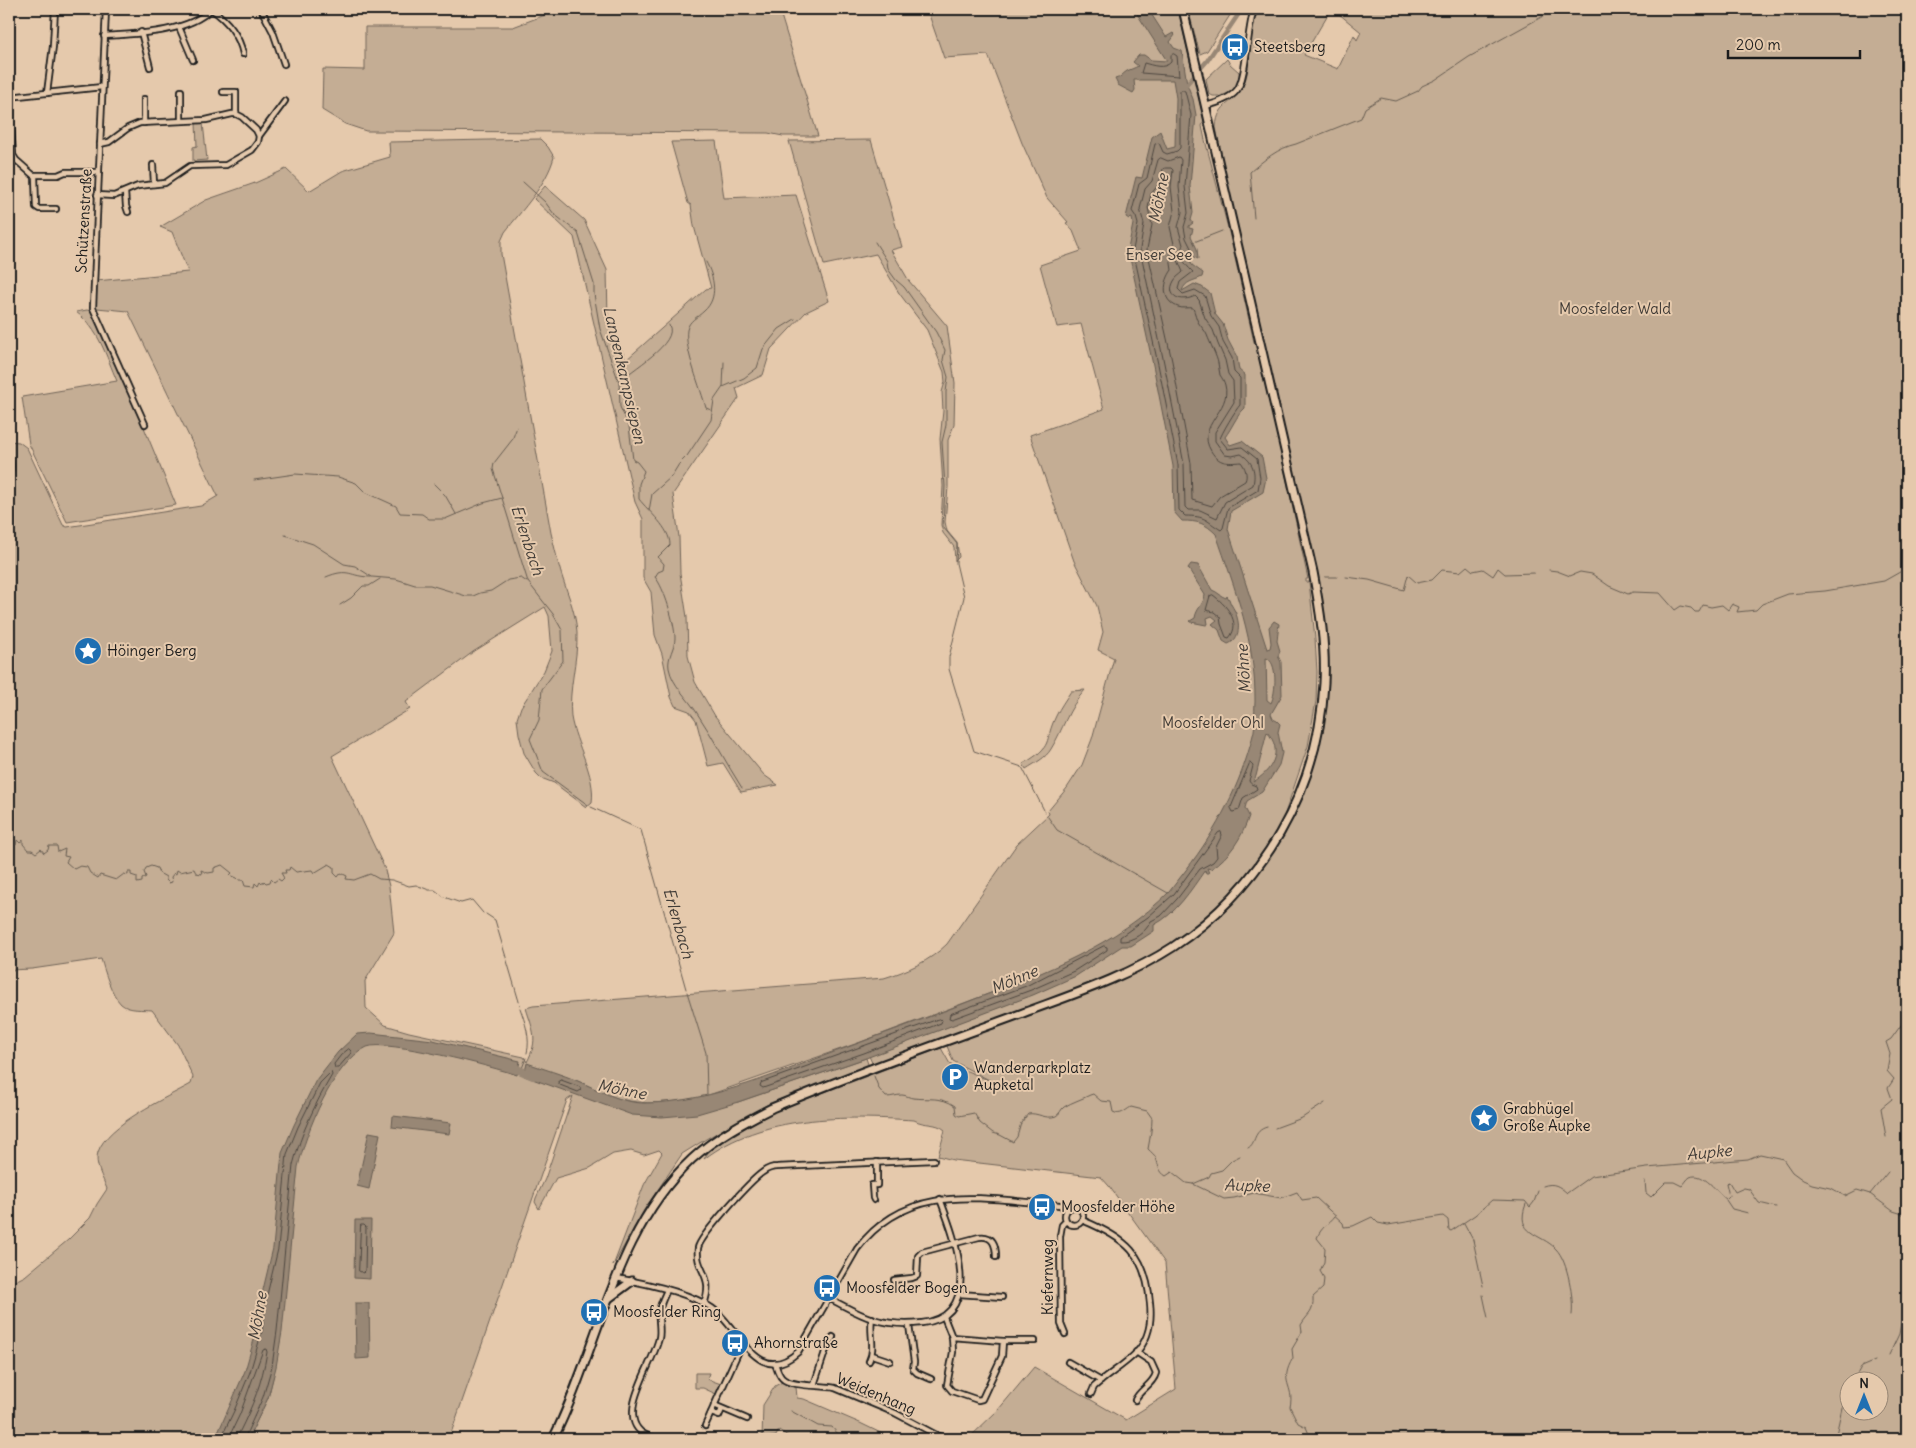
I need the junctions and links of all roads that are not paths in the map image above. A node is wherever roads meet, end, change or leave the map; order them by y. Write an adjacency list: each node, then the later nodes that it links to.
1 (55, 9): 17 (street)
2 (106, 9): 9 (street, Schützenstraße)
3 (211, 9): 7 (street); 10 (street)
4 (261, 9): 12 (street)
5 (1183, 9): 21 (main road)
6 (1254, 9): 21 (street)
7 (179, 27): 8 (street); 11 (street)
8 (141, 32): 9 (street); 13 (street)
9 (104, 36): 14 (street, Schützenstraße)
10 (243, 54)
11 (193, 60)
12 (284, 64)
13 (150, 67)
14 (102, 87): 17 (street); 26 (street, Schützenstraße)
15 (181, 91): 23 (street)
16 (223, 92): 22 (street)
17 (47, 93): 18 (street)
18 (9, 97): 29 (street)
19 (144, 99): 24 (street)
20 (285, 101): 25 (street)
21 (1206, 106): 45 (main road)
22 (236, 114): 23 (street); 25 (street)
23 (181, 121): 24 (street)
24 (144, 123): 26 (street)
25 (259, 136): 30 (street)
26 (100, 144): 28 (street, Schützenstraße)
27 (153, 166): 30 (street)
28 (99, 172): 29 (street); 32 (street, Schützenstraße)
29 (35, 176): 33 (street)
30 (154, 184): 31 (street)
31 (125, 192): 32 (street); 34 (street)
32 (98, 195): 35 (street, Schützenstraße)
33 (56, 209)
34 (128, 212)
35 (145, 424)
36 (934, 1160): 37 (street)
37 (877, 1162): 39 (street); 53 (street)
38 (940, 1199): 40 (street); 43 (street); 52 (street)
39 (874, 1200)
40 (1067, 1209): 41 (street); 42 (street)
41 (1082, 1220): 42 (street); 63 (street)
42 (1066, 1221): 57 (street, Kiefernweg)
43 (955, 1244): 44 (street); 46 (street); 49 (street)
44 (996, 1257)
45 (616, 1278): 47 (street); 51 (main road)
46 (894, 1280)
47 (632, 1281): 48 (street); 51 (main road)
48 (667, 1290): 53 (street); 80 (street)
49 (959, 1294): 50 (street); 54 (street)
50 (1002, 1297)
51 (609, 1298): 79 (main road)
52 (828, 1298): 55 (street); 68 (street)
53 (704, 1304): 62 (street)
54 (944, 1317): 56 (street); 59 (street)
55 (872, 1318): 56 (street); 64 (street)
56 (909, 1324): 69 (street)
57 (1065, 1334)
58 (833, 1337): 71 (street)
59 (952, 1337): 61 (street); 61 (street)
60 (1035, 1341): 61 (street)
61 (1003, 1342)
62 (742, 1344): 68 (street); 74 (street)
63 (1136, 1352): 70 (street); 73 (street)
64 (872, 1354): 65 (street); 66 (street)
65 (869, 1361)
66 (890, 1361)
67 (1068, 1362): 70 (street)
68 (775, 1363): 71 (street, Weidenhang)
69 (930, 1379)
70 (1101, 1381): 72 (street)
71 (814, 1385): 81 (street, Weidenhang)
72 (1091, 1394)
73 (1135, 1400)
74 (714, 1405): 75 (street); 76 (street)
75 (722, 1409): 76 (street); 77 (street)
76 (711, 1413): 78 (street)
77 (747, 1418)
78 (705, 1426)
79 (553, 1439)
80 (658, 1439)
81 (944, 1439)

